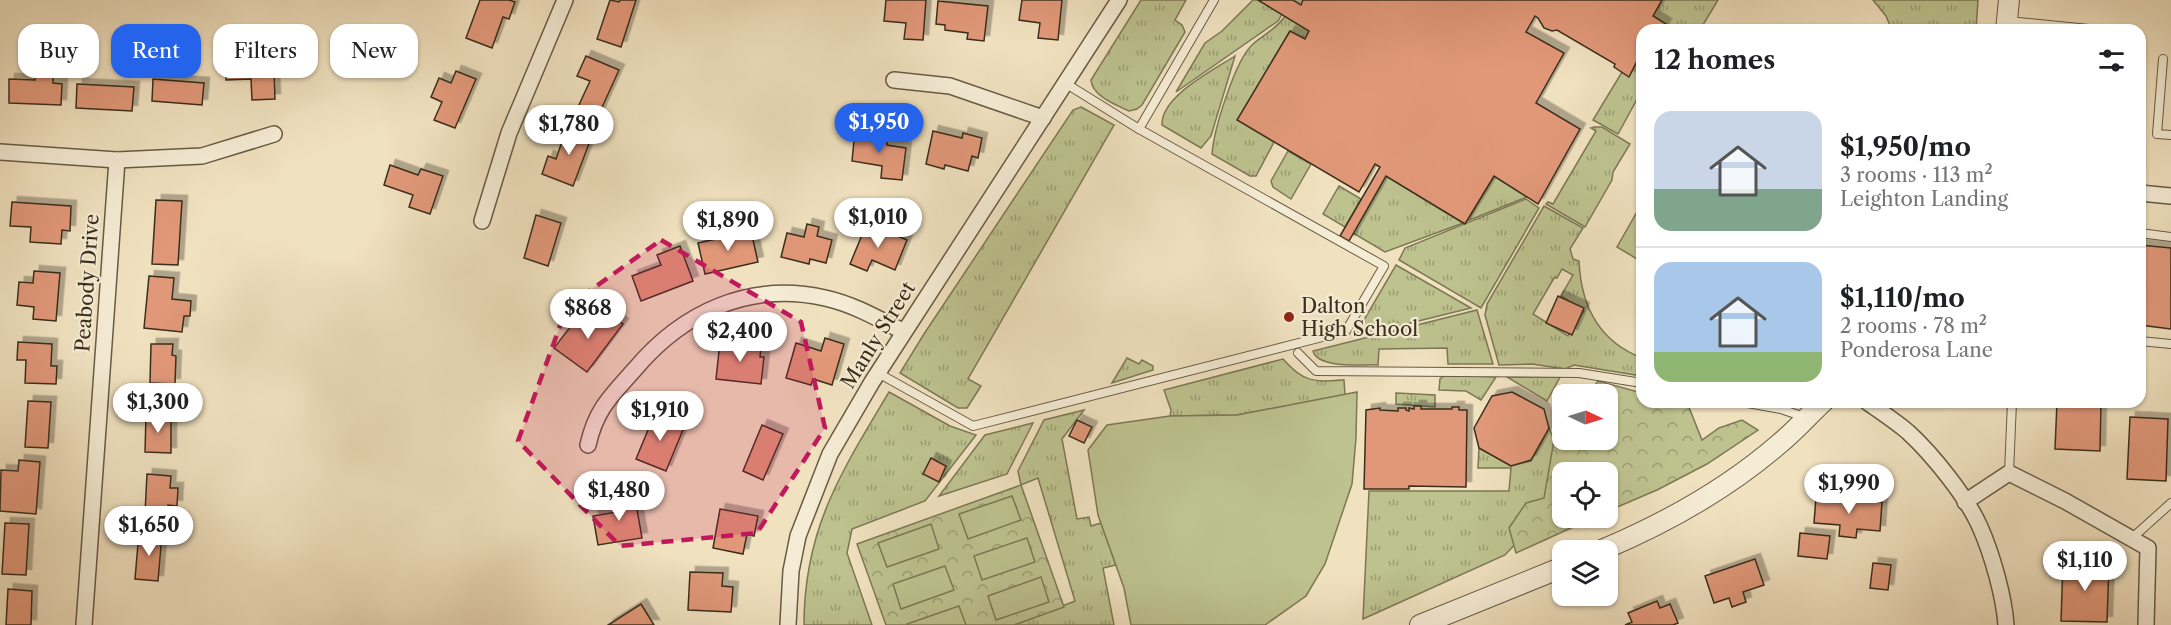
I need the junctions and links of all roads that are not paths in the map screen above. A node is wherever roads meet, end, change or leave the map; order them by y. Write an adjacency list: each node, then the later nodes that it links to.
1 (565, 0): 17 (street)
2 (1119, 0): 8 (street, Manly Street)
3 (1214, 0): 10 (lane)
4 (2009, 0): 5 (street)
5 (2006, 24)
6 (2163, 59): 12 (lane)
7 (894, 80): 9 (street)
8 (1065, 83): 9 (street, Manly Street); 10 (lane)
9 (1043, 118): 20 (street, Manly Street)
10 (1139, 129): 24 (lane)
11 (274, 134): 14 (street)
12 (2171, 135)
13 (0, 152): 14 (street)
14 (117, 160): 38 (street, Peabody Drive)
15 (2146, 194): 16 (street)
16 (2171, 196)
17 (482, 221)
18 (2146, 234): 19 (lane)
19 (2171, 237)
20 (904, 332): 24 (street, Manly Street); 31 (street)
21 (2146, 342): 22 (lane)
22 (2171, 344)
23 (1298, 354): 25 (lane)
24 (878, 373): 39 (street, Manly Street)
25 (1636, 382)
26 (1775, 408): 30 (lane)
27 (1817, 408): 30 (street)
28 (1875, 408): 33 (street)
29 (2012, 408): 32 (lane)
30 (1806, 418): 36 (street)
31 (588, 445)
32 (2009, 473): 33 (street); 35 (street)
33 (1965, 502): 41 (street)
34 (2171, 503): 35 (lane)
35 (2131, 539): 42 (street)
36 (1618, 542)
37 (1552, 571): 40 (street)
38 (84, 625)
39 (788, 625)
40 (1420, 625)
41 (2006, 625)
42 (2146, 625)

